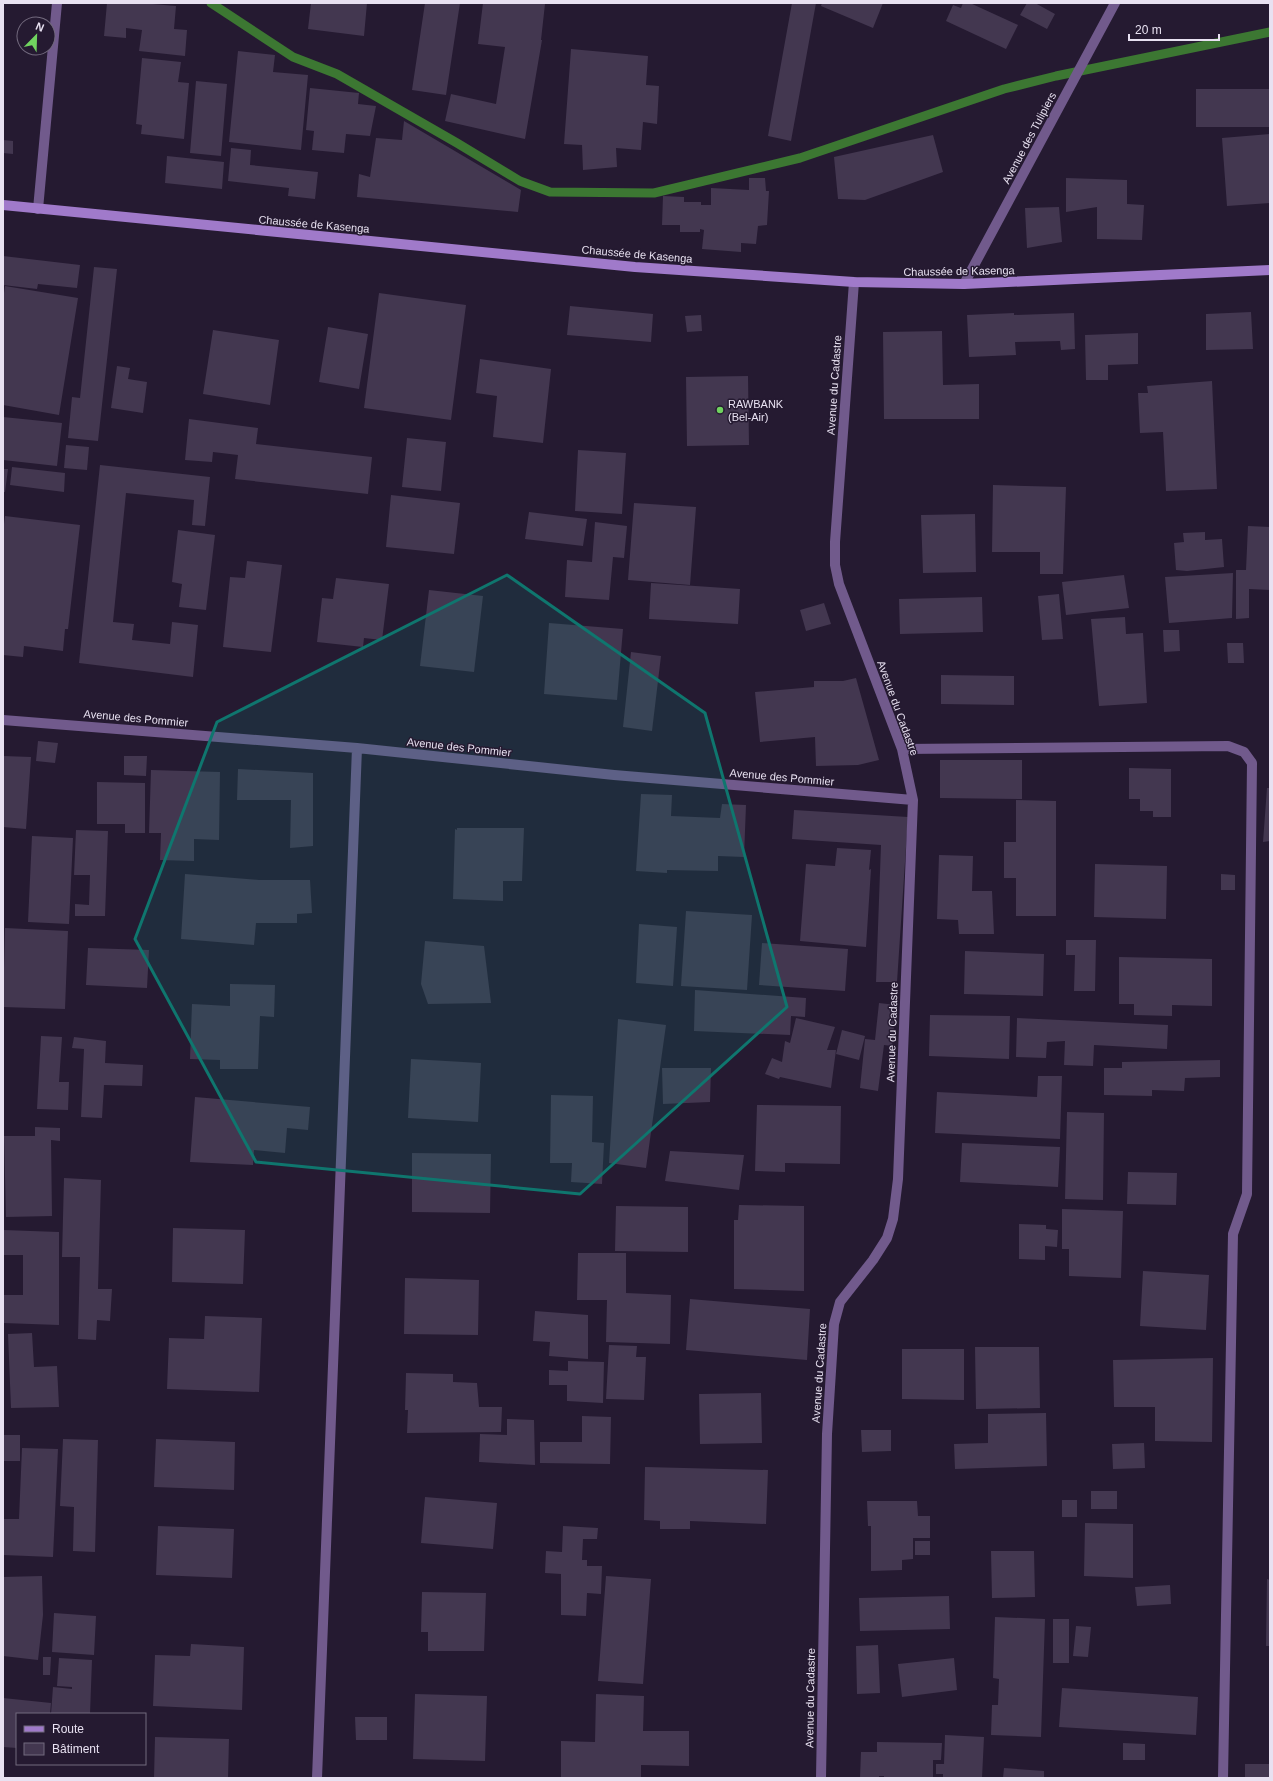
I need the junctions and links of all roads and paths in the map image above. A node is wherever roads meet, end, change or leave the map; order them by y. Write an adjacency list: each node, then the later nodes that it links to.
1 (58, 3): 4 (street)
2 (1115, 3): 7 (street, Avenue des Tulipiers)
3 (3, 205): 4 (main road, Chaussée de Kasenga)
4 (38, 209): 6 (main road, Chaussée de Kasenga)
5 (1270, 270): 7 (main road, Chaussée de Kasenga)
6 (854, 282): 7 (main road, Chaussée de Kasenga); 10 (street, Avenue du Cadastre)
7 (964, 284)
8 (3, 720): 9 (street, Avenue des Pommier)
9 (357, 748): 11 (street, Avenue des Pommier); 12 (street)
10 (902, 749): 11 (street, Avenue du Cadastre); 14 (street)
11 (913, 800): 13 (street, Avenue du Cadastre)
12 (317, 1778)
13 (821, 1778)
14 (1223, 1778)

